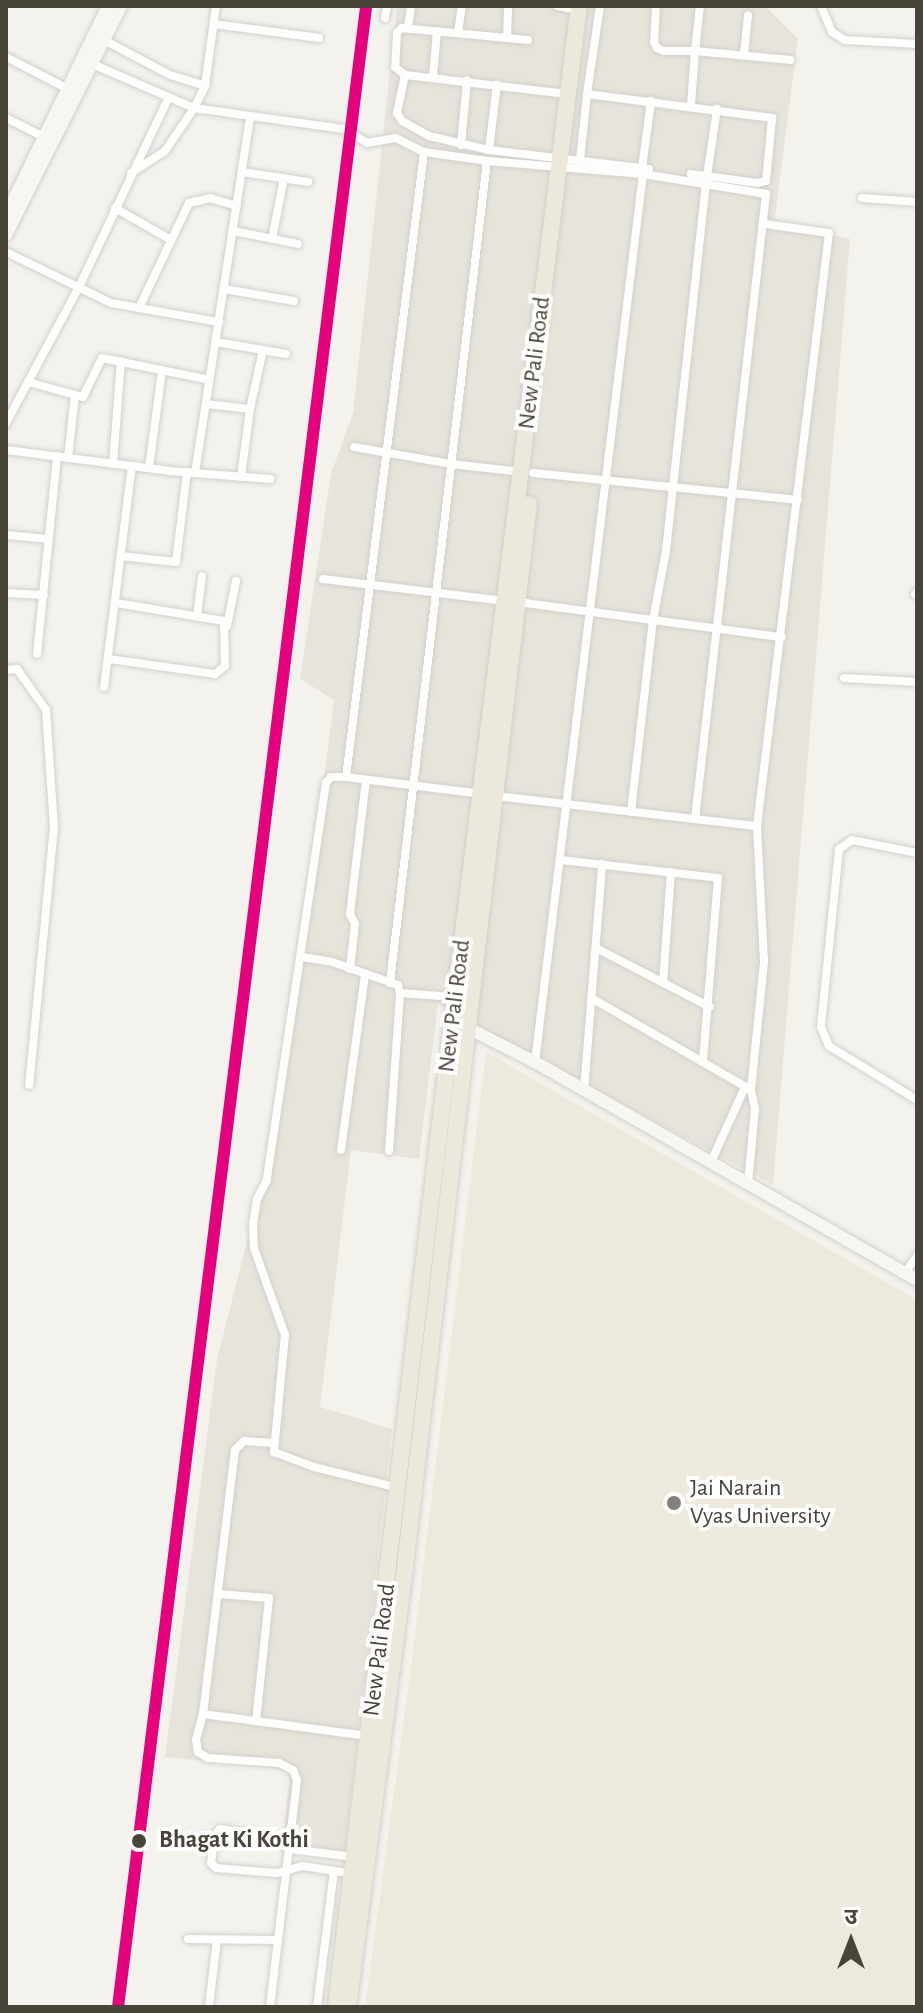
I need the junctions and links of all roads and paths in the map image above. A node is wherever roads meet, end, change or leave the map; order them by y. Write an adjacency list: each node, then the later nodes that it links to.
1 (108, 6): 20 (street)
2 (121, 6): 20 (street)
3 (216, 6): 16 (street)
4 (387, 6): 15 (street)
5 (411, 6): 17 (street)
6 (462, 6): 19 (street)
7 (508, 6): 22 (street)
8 (557, 6): 13 (street)
9 (600, 6): 37 (street)
10 (656, 6): 25 (street)
11 (700, 6): 25 (street)
12 (821, 6): 24 (street)
13 (582, 7): 36 (highway, New Pali Road); 50 (highway, New Pali Road)
14 (748, 15): 26 (street)
15 (385, 18)
16 (214, 24): 21 (street); 34 (street)
17 (408, 28): 18 (street); 30 (street)
18 (437, 31): 19 (street); 31 (street)
19 (458, 33): 22 (street)
20 (100, 38): 29 (street); 34 (street)
21 (319, 38)
22 (507, 38): 23 (street)
23 (528, 40)
24 (917, 44)
25 (695, 51): 26 (street); 40 (street)
26 (744, 55): 28 (street)
27 (6, 57): 35 (street)
28 (791, 60)
29 (88, 61): 35 (street); 38 (street); 61 (street)
30 (405, 75): 31 (street); 46 (street)
31 (433, 76): 32 (street)
32 (467, 80): 33 (street); 46 (street)
33 (497, 84): 36 (street); 47 (street)
34 (205, 86): 41 (street)
35 (68, 89): 45 (street)
36 (567, 94): 50 (highway, New Pali Road)
37 (587, 94): 39 (street); 50 (street)
38 (169, 97): 41 (street); 53 (street)
39 (651, 101): 40 (street); 51 (street)
40 (691, 105): 42 (street)
41 (194, 108): 44 (street); 53 (street)
42 (717, 109): 55 (street); 55 (street)
43 (6, 118): 45 (street)
44 (250, 118): 48 (street); 52 (street)
45 (44, 137): 61 (street)
46 (461, 145): 47 (street)
47 (489, 150): 50 (street)
48 (424, 152): 49 (street); 87 (street)
49 (487, 161): 50 (street); 91 (street)
50 (568, 163): 51 (street); 51 (street); 94 (highway, New Pali Road)
51 (642, 171): 55 (street); 98 (street)
52 (242, 172): 54 (street); 59 (street)
53 (131, 173): 60 (street)
54 (284, 178): 56 (street); 65 (street)
55 (707, 179): 62 (street); 99 (street)
56 (308, 182)
57 (862, 198): 58 (street)
58 (917, 202)
59 (237, 206): 63 (street); 66 (street)
60 (115, 208): 66 (street); 69 (street)
61 (8, 215): 64 (street)
62 (765, 224): 100 (street); 101 (street)
63 (233, 231): 65 (street); 70 (street)
64 (6, 235)
65 (272, 239): 67 (street)
66 (171, 240): 72 (street)
67 (298, 244)
68 (6, 252): 69 (street)
69 (79, 287): 72 (street); 80 (street)
70 (224, 289): 71 (street); 73 (street)
71 (294, 301)
72 (139, 308): 73 (street)
73 (219, 322): 74 (street)
74 (216, 342): 75 (street); 79 (street)
75 (263, 350): 76 (street); 83 (street)
76 (286, 354)
77 (121, 361): 78 (street); 81 (street); 90 (street)
78 (162, 370): 79 (street); 93 (street)
79 (210, 380): 82 (street)
80 (28, 382): 81 (street); 84 (street)
81 (75, 395): 89 (street)
82 (206, 404): 83 (street); 95 (street)
83 (250, 409): 96 (street)
84 (6, 423)
85 (354, 447): 87 (street)
86 (6, 450): 88 (street)
87 (388, 454): 91 (street); 108 (street)
88 (57, 456): 89 (street); 103 (street)
89 (68, 458): 90 (street)
90 (113, 464): 92 (street)
91 (451, 464): 94 (street); 110 (street)
92 (132, 466): 93 (street); 104 (street)
93 (149, 468): 95 (street)
94 (528, 472): 98 (street); 112 (highway, New Pali Road)
95 (191, 473): 96 (street); 104 (street)
96 (241, 477): 97 (street)
97 (271, 479)
98 (606, 482): 99 (street); 114 (street)
99 (673, 488): 100 (street); 116 (street)
100 (732, 495): 101 (street); 118 (street)
101 (798, 500): 119 (street)
102 (6, 535): 103 (street)
103 (49, 539): 111 (street)
104 (121, 556): 113 (street)
105 (202, 576): 115 (street)
106 (323, 579): 108 (street)
107 (236, 581): 117 (street)
108 (372, 585): 110 (street); 126 (street)
109 (6, 593): 111 (street)
110 (435, 594): 112 (street); 128 (street)
111 (44, 595): 120 (street)
112 (511, 601): 114 (street); 129 (highway, New Pali Road)
113 (116, 603): 115 (street); 121 (street)
114 (591, 612): 116 (street); 130 (street)
115 (197, 616): 117 (street)
116 (653, 620): 118 (street); 131 (street)
117 (227, 627): 121 (street)
118 (718, 629): 119 (street); 132 (street)
119 (782, 637): 133 (street)
120 (37, 654)
121 (109, 659): 125 (street)
122 (6, 670): 151 (street)
123 (844, 678): 124 (street)
124 (917, 682)
125 (104, 687)
126 (346, 777): 127 (street); 139 (street)
127 (366, 780): 128 (street); 140 (street)
128 (411, 785): 129 (street); 142 (street)
129 (487, 795): 130 (street); 145 (highway, New Pali Road); 148 (highway, New Pali Road)
130 (567, 804): 131 (street); 135 (street)
131 (631, 812): 132 (street)
132 (695, 819): 133 (street)
133 (757, 826): 152 (street)
134 (917, 853): 154 (street)
135 (561, 860): 136 (street); 150 (street)
136 (602, 864): 137 (street); 138 (street)
137 (671, 872): 143 (street); 147 (street)
138 (596, 948): 143 (street); 146 (street)
139 (302, 957): 140 (street); 162 (street)
140 (350, 969): 141 (street)
141 (365, 974): 142 (street); 155 (street)
142 (390, 983): 144 (street)
143 (663, 983): 147 (street)
144 (400, 993): 145 (street); 156 (street)
145 (455, 997): 163 (highway, New Pali Road)
146 (593, 999): 149 (street); 153 (street)
147 (710, 1007): 149 (street)
148 (466, 1027): 150 (street); 169 (highway, New Pali Road)
149 (703, 1061): 152 (street)
150 (535, 1062): 153 (street)
151 (29, 1085)
152 (748, 1089): 157 (street); 158 (street)
153 (584, 1090): 157 (street)
154 (917, 1100)
155 (341, 1150)
156 (389, 1151)
157 (711, 1162): 158 (street)
158 (748, 1183): 160 (street)
159 (917, 1256): 160 (street)
160 (905, 1273): 161 (street)
161 (917, 1280)
162 (274, 1443): 163 (street); 164 (street)
163 (400, 1488): 167 (highway, New Pali Road)
164 (218, 1594): 165 (street); 166 (street)
165 (203, 1714): 166 (street); 168 (street)
166 (256, 1721): 167 (street)
167 (369, 1736): 169 (highway, New Pali Road)
168 (289, 1849): 169 (street); 170 (street); 170 (street)
169 (360, 1866): 171 (street); 178 (highway, New Pali Road); 179 (highway, New Pali Road)
170 (287, 1870): 171 (street); 174 (street)
171 (334, 1871): 177 (street)
172 (188, 1939): 173 (street)
173 (217, 1939): 174 (street); 175 (street)
174 (278, 1940): 176 (street)
175 (209, 2007)
176 (270, 2007)
177 (317, 2007)
178 (336, 2007)
179 (348, 2007)

